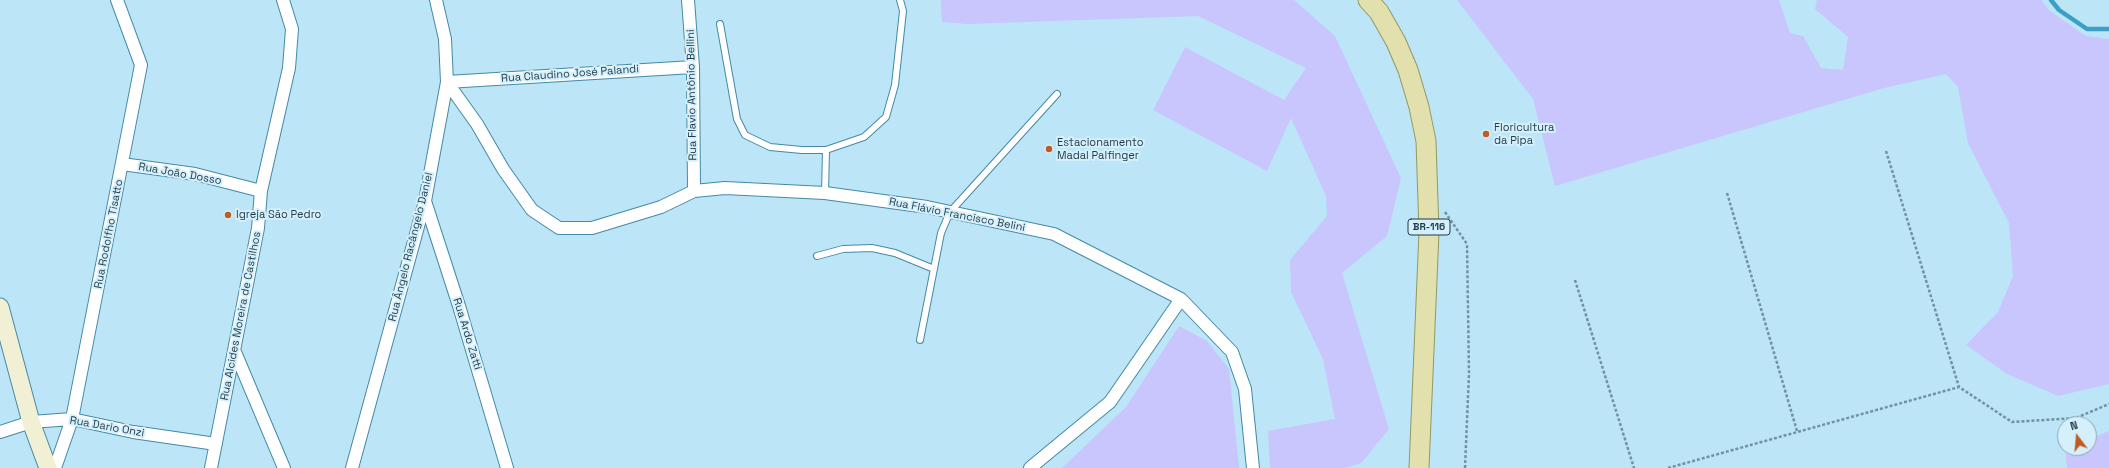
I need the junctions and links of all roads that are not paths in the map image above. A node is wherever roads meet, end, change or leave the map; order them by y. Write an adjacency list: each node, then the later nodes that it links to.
1 (116, 0): 12 (street, Rua Rodolfho Tisatto)
2 (283, 0): 13 (street, Rua Alcides Moreira de Castilhos)
3 (436, 0): 9 (street, Rua Ângelo Racângelo Daniel)
4 (688, 0): 8 (street, Rua Flavio Antônio Bellini)
5 (900, 0): 11 (lane)
6 (1368, 0): 36 (main road, BR-116)
7 (720, 24): 11 (lane)
8 (693, 67): 9 (street, Rua Claudino José Palandi); 14 (street, Rua Flavio Antônio Bellini)
9 (447, 82): 14 (street); 16 (street, Rua Ângelo Racângelo Daniel)
10 (1057, 94): 17 (lane)
11 (826, 150): 15 (lane)
12 (122, 164): 13 (street, Rua João Dosso); 24 (street, Rua Rodolfho Tisatto)
13 (261, 191): 23 (street, Rua Alcides Moreira de Castilhos)
14 (694, 191): 15 (street, Rua Flávio Francisco Belini)
15 (825, 193): 17 (street, Rua Flávio Francisco Belini)
16 (425, 201): 32 (street, Rua Ângelo Racângelo Daniel); 33 (street, Rua Ardo Zatti)
17 (950, 212): 19 (lane); 20 (street, Rua Flávio Francisco Belini)
18 (818, 256): 19 (lane)
19 (934, 269): 22 (lane)
20 (1181, 299): 34 (street); 35 (street, Rua Flávio Francisco Belini)
21 (0, 307): 25 (street)
22 (920, 340)
23 (235, 352): 27 (street, Rua Alcides Moreira de Castilhos); 31 (street)
24 (72, 419): 25 (street, Rua Dario Onzi); 27 (street, Rua Dario Onzi); 29 (street, Rua Rodolfho Tisatto)
25 (31, 422): 26 (street, Rua Dario Onzi); 28 (street)
26 (0, 432)
27 (216, 444): 30 (street, Rua Alcides Moreira de Castilhos)
28 (48, 468)
29 (55, 468)
30 (211, 468)
31 (284, 468)
32 (352, 468)
33 (507, 468)
34 (1030, 468)
35 (1253, 468)
36 (1419, 468)

